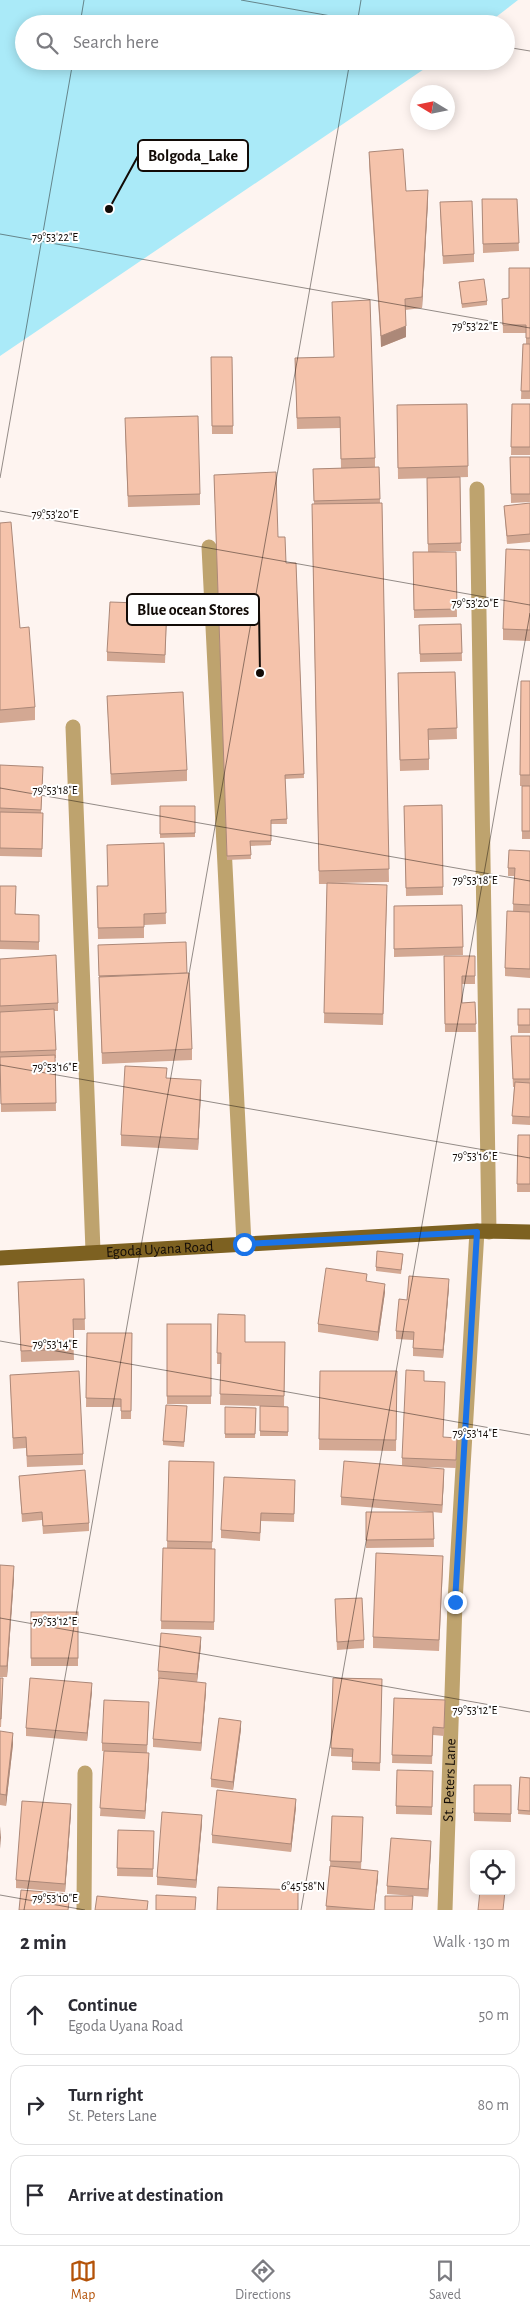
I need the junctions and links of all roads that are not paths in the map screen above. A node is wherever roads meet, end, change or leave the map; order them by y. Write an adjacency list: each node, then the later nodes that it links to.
1 (477, 489): 4 (street, St. Peters Lane)
2 (209, 547): 6 (street)
3 (73, 727): 7 (street)
4 (483, 1232): 5 (main road, Egoda Uyana Road); 6 (main road, Egoda Uyana Road); 11 (street, St. Peters Lane)
5 (530, 1232)
6 (244, 1244): 7 (main road, Egoda Uyana Road)
7 (94, 1252): 8 (main road, Egoda Uyana Road)
8 (0, 1258)
9 (85, 1773): 10 (street)
10 (84, 1910)
11 (445, 1910)

